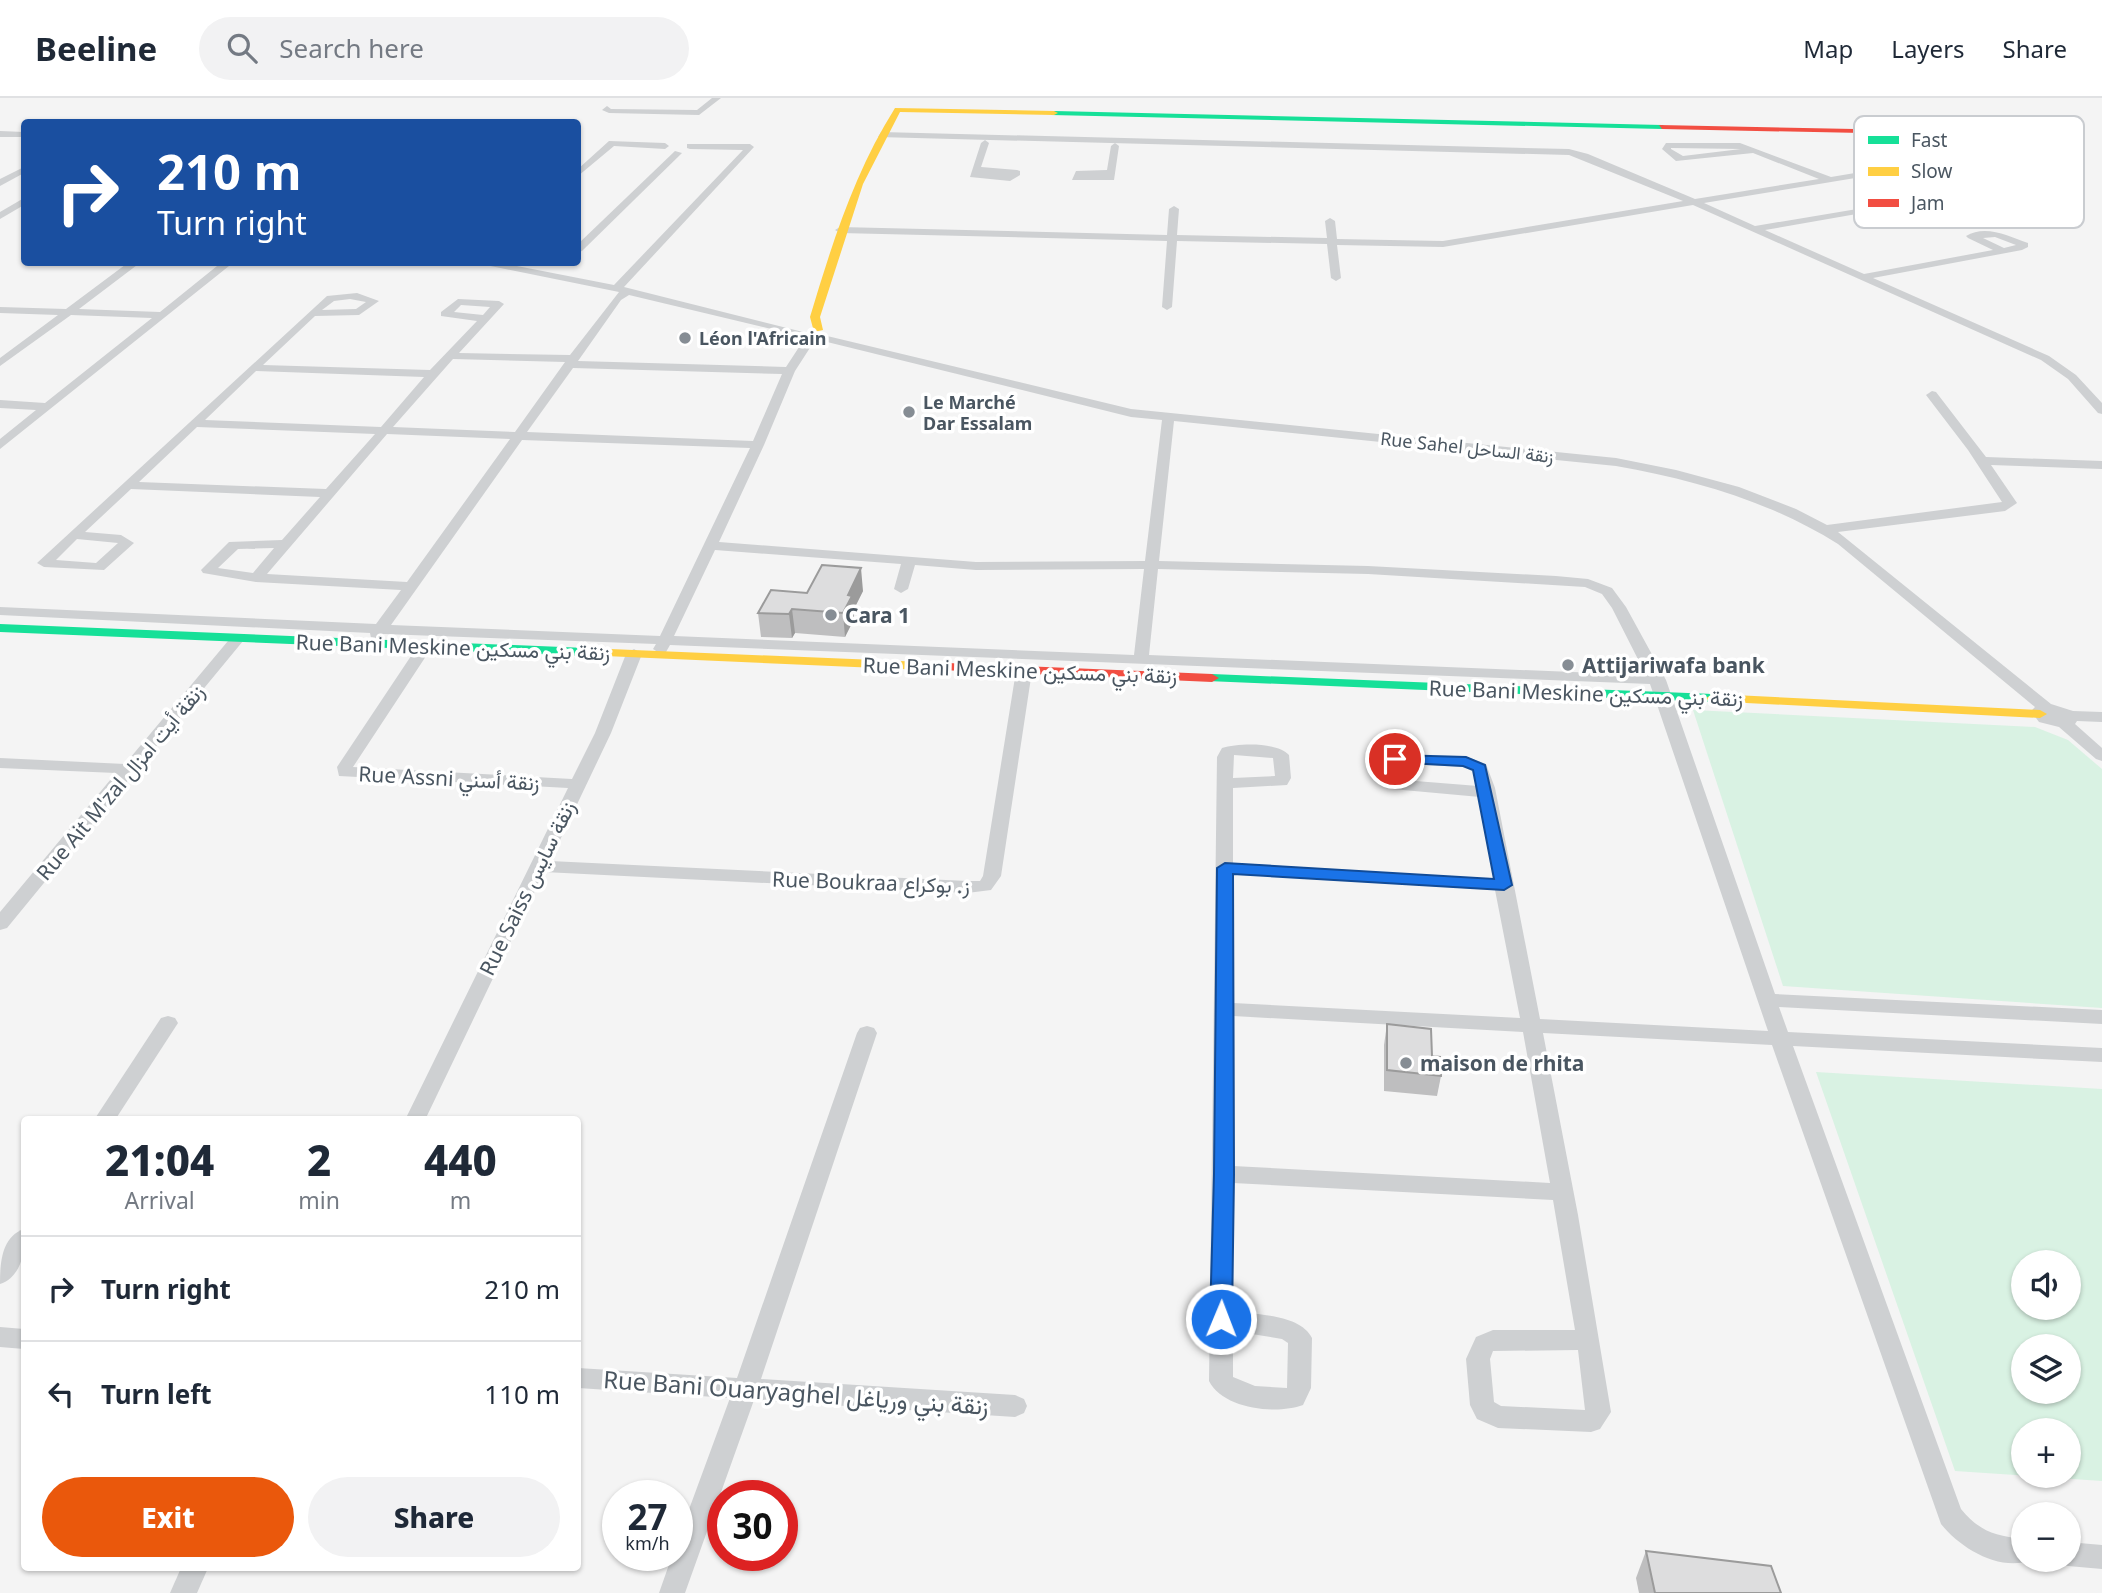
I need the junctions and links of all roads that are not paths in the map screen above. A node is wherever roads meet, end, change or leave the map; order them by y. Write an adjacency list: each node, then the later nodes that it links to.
1 (615, 98): 2 (street)
2 (717, 98)
3 (1854, 131): 6 (street)
4 (0, 134): 5 (street)
5 (21, 135)
6 (879, 138): 7 (street); 8 (street); 29 (street)
7 (985, 143): 11 (street); 14 (street)
8 (1170, 145): 11 (street); 22 (street)
9 (665, 146): 15 (street)
10 (690, 146): 41 (street)
11 (1115, 146): 17 (street)
12 (1754, 150): 12 (street); 19 (street)
13 (678, 153): 32 (street)
14 (976, 169)
15 (581, 170)
16 (21, 172): 20 (street)
17 (1112, 173)
18 (1854, 175): 19 (street)
19 (1828, 179): 22 (street)
20 (0, 183): 21 (street)
21 (12, 186)
22 (1693, 202): 28 (street); 31 (street)
23 (21, 203): 26 (street)
24 (1174, 209): 30 (street)
25 (1854, 212): 28 (street)
26 (0, 216)
27 (1330, 221): 31 (street)
28 (1755, 229): 39 (street)
29 (840, 230): 30 (street); 48 (street)
30 (1172, 239): 31 (street); 42 (street)
31 (1332, 242): 40 (street)
32 (581, 246)
33 (2003, 250): 39 (street)
34 (131, 266): 44 (street)
35 (224, 266): 46 (street)
36 (499, 266): 38 (street, Rue Sahel زنقة الساحل)
37 (560, 266): 38 (street)
38 (551, 275): 41 (street, Rue Sahel زنقة الساحل)
39 (1863, 277): 58 (street)
40 (1336, 278)
41 (622, 289): 48 (street, Rue Sahel زنقة الساحل); 50 (street)
42 (1167, 307)
43 (0, 310): 44 (street)
44 (68, 312): 46 (street); 51 (street)
45 (313, 313): 52 (street)
46 (161, 315): 57 (street)
47 (485, 318): 49 (street)
48 (813, 335): 53 (street); 59 (street, Rue Sahel زنقة الساحل)
49 (450, 356): 50 (street); 54 (street)
50 (572, 362): 53 (street); 62 (street)
51 (0, 363)
52 (255, 368): 54 (street); 60 (street)
53 (789, 371): 64 (street)
54 (433, 374): 61 (street)
55 (1933, 395): 65 (street)
56 (0, 404): 57 (street)
57 (48, 407): 63 (street)
58 (2102, 410)
59 (1168, 417): 69 (street, Rue Sahel زنقة الساحل); 74 (street)
60 (194, 424): 61 (street); 67 (street)
61 (384, 431): 62 (street); 68 (street)
62 (520, 434): 64 (street); 76 (street)
63 (0, 445)
64 (758, 445): 72 (street)
65 (1982, 461): 66 (street); 69 (street)
66 (2102, 465)
67 (128, 485): 68 (street); 70 (street)
68 (329, 493): 71 (street)
69 (1826, 529): 90 (street, Rue Sahel زنقة الساحل)
70 (75, 535): 70 (street)
71 (286, 544): 75 (street); 75 (street)
72 (709, 545): 73 (street); 82 (street)
73 (909, 562): 74 (street); 77 (street)
74 (1154, 565): 87 (street); 89 (street)
75 (256, 578): 76 (street)
76 (411, 586): 80 (street)
77 (901, 589)
78 (0, 611): 80 (street)
79 (0, 628): 81 (street, Rue Bani Meskine زنقة بني مسكين)
80 (380, 629): 82 (street); 83 (street)
81 (238, 638): 83 (street, Rue Bani Meskine زنقة بني مسكين); 95 (street, Rue Ait M'zal زنقة أيت امزال)
82 (666, 639): 86 (street); 87 (street)
83 (370, 644): 84 (street, Rue Bani Meskine زنقة بني مسكين)
84 (424, 647): 85 (street, Rue Bani Meskine زنقة بني مسكين); 97 (street, Rue Assni زنقة أسني)
85 (634, 654): 86 (street, Rue Bani Meskine زنقة بني مسكين); 97 (street, Rue Saiss زنقة سايس)
86 (658, 655): 88 (street, Rue Bani Meskine زنقة بني مسكين)
87 (1141, 660): 89 (street)
88 (1024, 671): 89 (street, Rue Bani Meskine زنقة بني مسكين); 99 (street, Rue Boukraa ز. بوكراع)
89 (1661, 688): 90 (street, Rue Bani Meskine زنقة بني مسكين); 103 (street)
90 (2042, 711): 92 (street)
91 (2102, 717): 92 (street)
92 (2067, 719): 93 (street)
93 (2102, 756)
94 (0, 763): 95 (street)
95 (132, 769): 102 (street, Rue Ait M'zal زنقة أيت امزال)
96 (1225, 783): 100 (street)
97 (578, 784): 99 (street, Rue Saiss زنقة سايس)
98 (1486, 792): 101 (street)
99 (537, 866): 112 (street, Rue Saiss زنقة سايس)
100 (1225, 868): 101 (street); 104 (street)
101 (1504, 885): 107 (street)
102 (0, 924)
103 (1770, 1000): 105 (street); 109 (street)
104 (1223, 1009): 107 (street); 113 (street)
105 (2102, 1017)
106 (168, 1023): 111 (street)
107 (1533, 1025): 109 (street); 114 (street)
108 (867, 1033): 122 (street)
109 (1781, 1039): 110 (street); 124 (street)
110 (2102, 1055)
111 (107, 1116)
112 (417, 1116)
113 (1224, 1174): 114 (street); 117 (street)
114 (1562, 1192): 120 (street)
115 (21, 1243): 116 (street)
116 (0, 1275)
117 (1221, 1319): 117 (street)
118 (0, 1337): 119 (street)
119 (21, 1339)
120 (1588, 1340): 120 (street)
121 (581, 1378): 122 (street, Rue Bani Ouaryaghel زنقة بني ورياغل)
122 (745, 1391): 123 (street, Rue Bani Ouaryaghel زنقة بني ورياغل); 129 (street)
123 (1015, 1406)
124 (2011, 1550)
125 (2081, 1556): 126 (street)
126 (2102, 1557)
127 (194, 1571): 128 (street)
128 (183, 1593)
129 (671, 1593)

